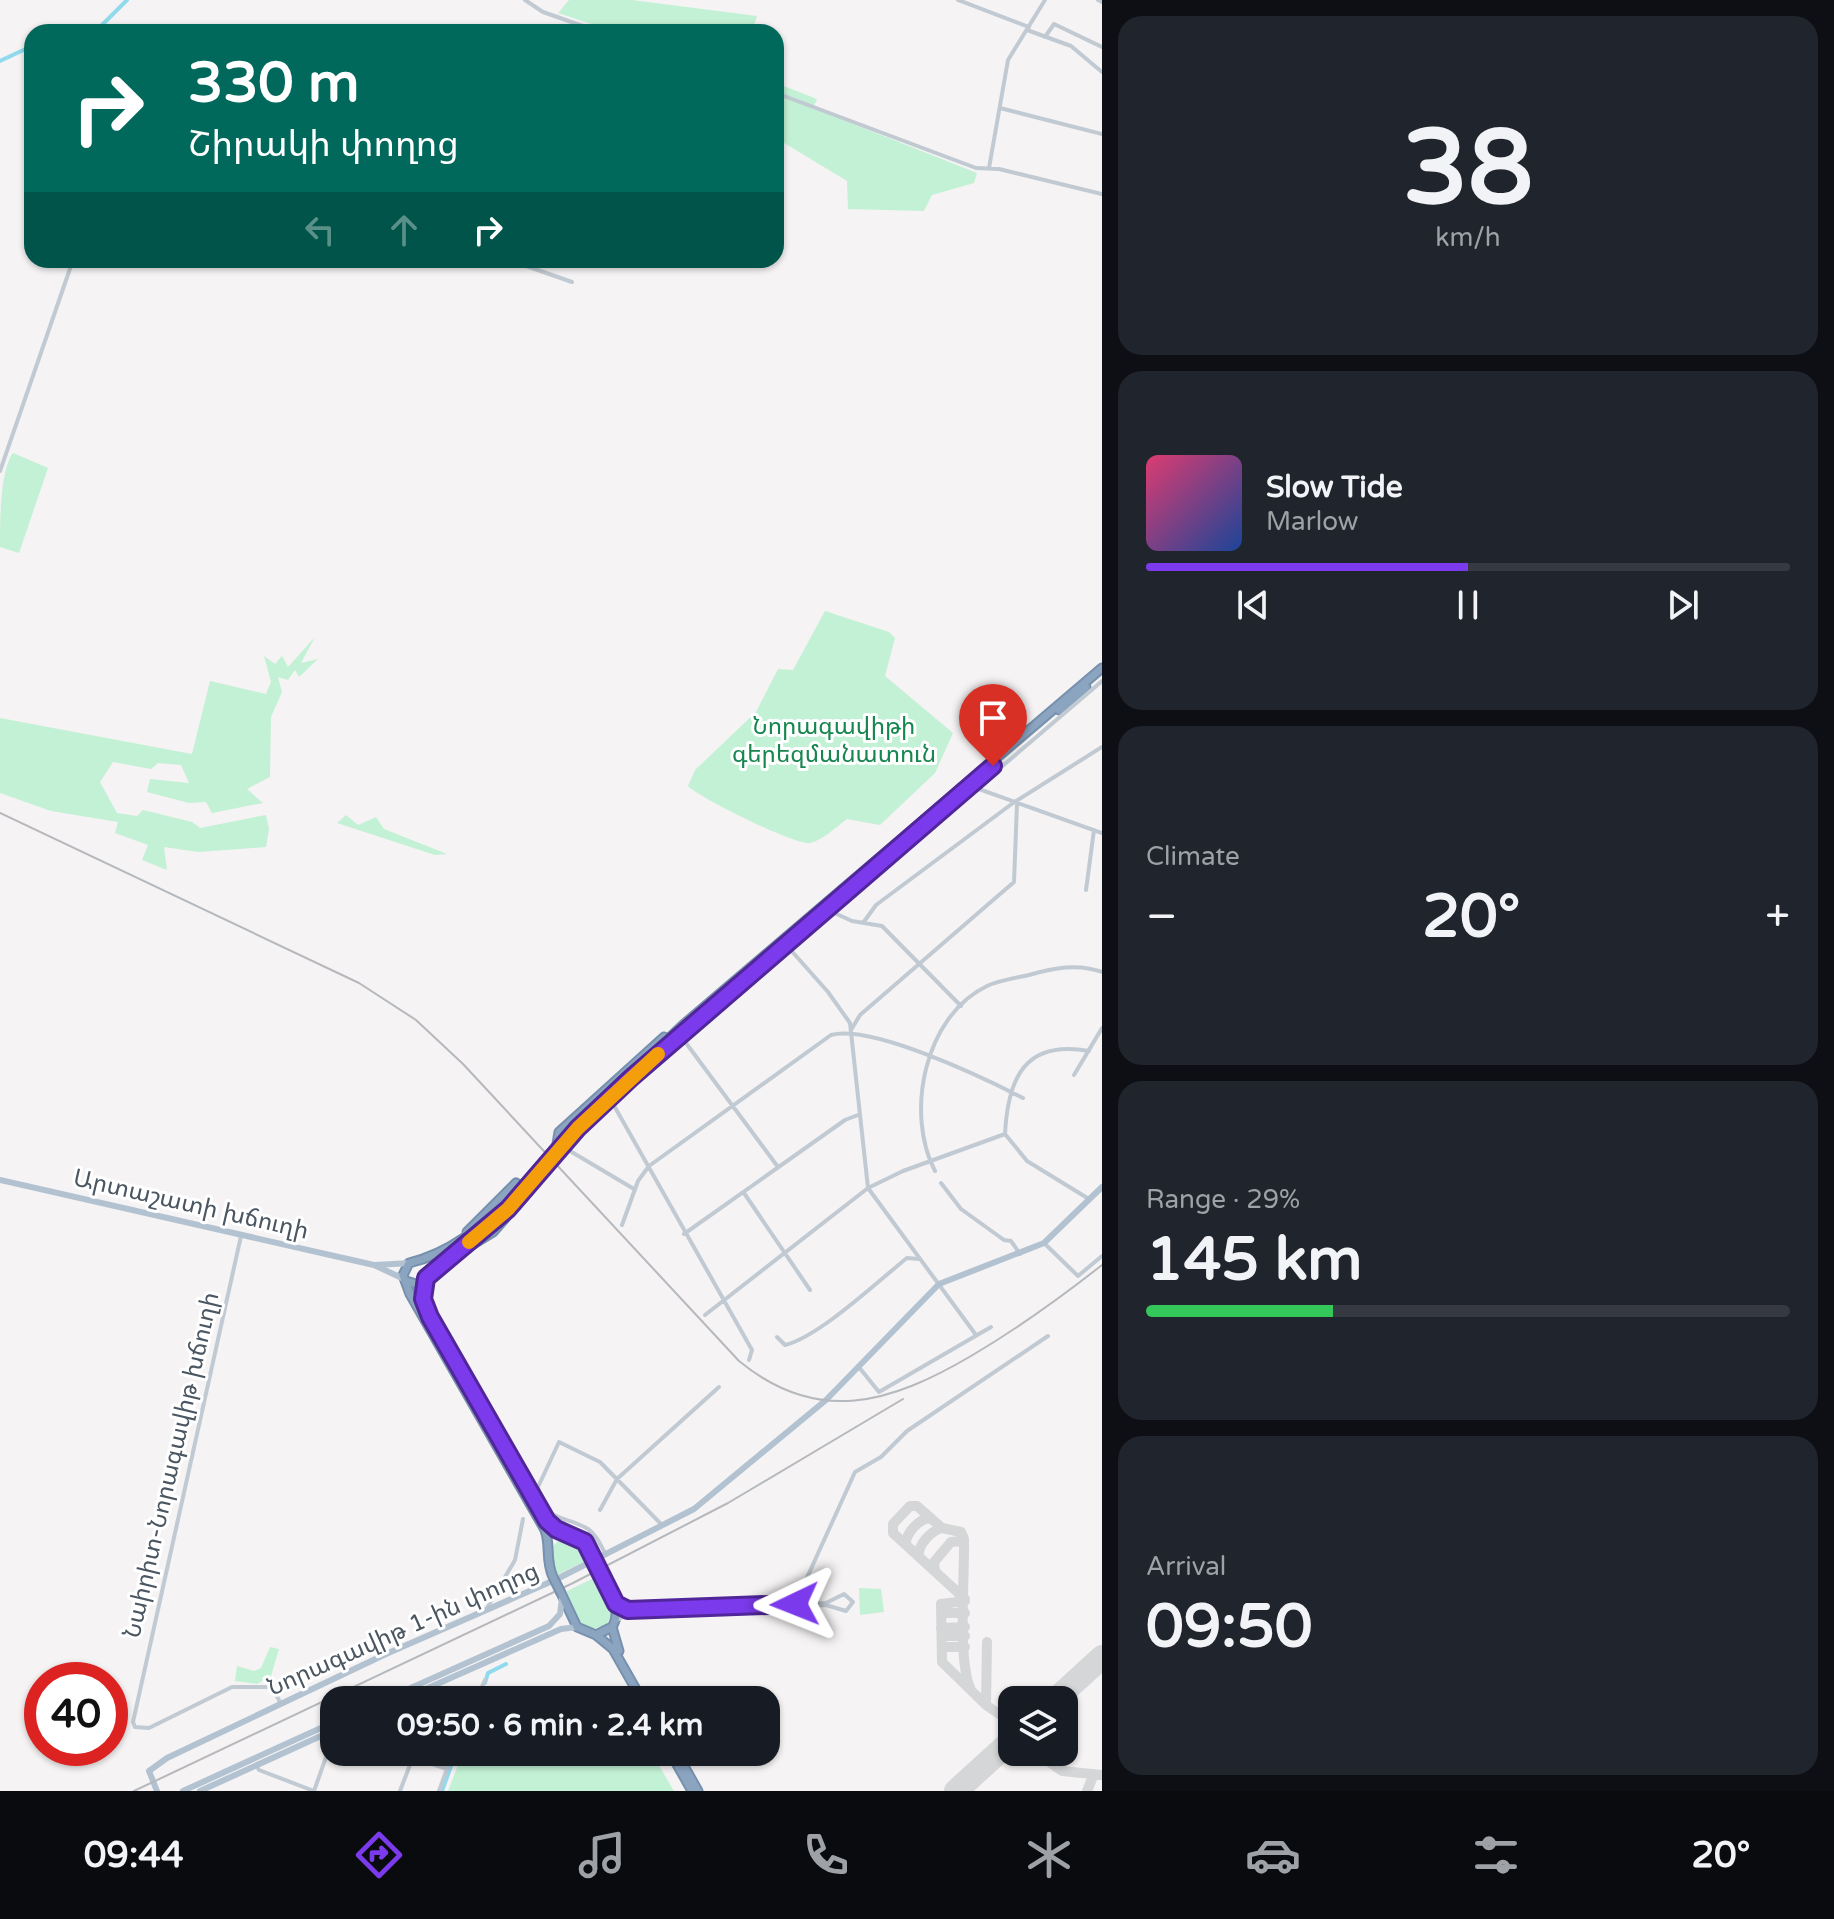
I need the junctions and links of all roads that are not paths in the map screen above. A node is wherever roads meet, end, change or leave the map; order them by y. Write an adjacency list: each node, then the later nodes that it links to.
1 (525, 0): 4 (street)
2 (958, 0): 5 (street)
3 (1045, 0): 5 (street)
4 (577, 24)
5 (1028, 28): 6 (street); 10 (street)
6 (1045, 37): 7 (street); 8 (street)
7 (1102, 47)
8 (1102, 72)
9 (784, 96): 12 (street)
10 (999, 108): 11 (street); 12 (street)
11 (1102, 134)
12 (989, 168): 13 (street)
13 (1102, 194)
14 (70, 268): 17 (street)
15 (532, 268): 16 (street)
16 (572, 282)
17 (0, 471)
18 (1102, 668): 45 (highway, Արտաշատի խճուղի)
19 (1102, 674): 45 (highway, Արտաշատի խճուղի)
20 (1102, 681): 22 (street, Արտաշատի խճուղի)
21 (1102, 747): 23 (street)
22 (975, 788): 23 (street); 27 (street, Արտաշատի խճուղի)
23 (1015, 804): 24 (street); 28 (street); 30 (street)
24 (1094, 830): 25 (street); 26 (street)
25 (1102, 833)
26 (1086, 890)
27 (830, 911): 28 (street); 29 (street, Արտաշատի խճուղի)
28 (863, 923): 30 (street)
29 (788, 948): 34 (street); 35 (street, Արտաշատի խճուղի)
30 (919, 963): 32 (street); 34 (street)
31 (1102, 972): 32 (street)
32 (961, 1006): 37 (street)
33 (1102, 1028): 36 (street)
34 (850, 1032): 37 (street); 42 (street); 43 (street)
35 (683, 1039): 41 (street, Արտաշատի խճուղի); 42 (street)
36 (1089, 1051): 38 (street); 39 (street)
37 (929, 1057): 39 (street); 46 (street)
38 (1074, 1075)
39 (1011, 1092): 40 (street); 44 (street)
40 (1023, 1098)
41 (612, 1102): 45 (street, Արտաշատի խճուղի); 47 (street)
42 (734, 1106): 47 (street); 48 (street)
43 (858, 1115): 48 (street); 53 (street)
44 (1005, 1134): 46 (street); 58 (street)
45 (564, 1146): 54 (street); 55 (street); 57 (highway, Արտաշատի խճուղի, bridge)
46 (930, 1161): 49 (street); 53 (street)
47 (649, 1166): 54 (street); 60 (street)
48 (778, 1167): 56 (street)
49 (935, 1171)
50 (0, 1180): 61 (main road, Արտաշատի խճուղի)
51 (941, 1183): 65 (street)
52 (1102, 1187): 58 (main road, Նորագավիթ 1-ին փողոց)
53 (868, 1188): 63 (street); 67 (street)
54 (634, 1189): 59 (street)
55 (529, 1191): 64 (highway); 70 (highway)
56 (744, 1193): 60 (street); 63 (street)
57 (513, 1200): 64 (highway, Արտաշատի խճուղի); 70 (highway, Արտաշատի խճուղի)
58 (1091, 1201): 62 (main road, Նորագավիթ 1-ին փողոց)
59 (622, 1225)
60 (684, 1234): 75 (street)
61 (241, 1236): 69 (main road, Արտաշատի խճուղի); 106 (street, Նաիրիտ-Նորագավիթ խճուղի)
62 (1044, 1243): 65 (main road, Նորագավիթ 1-ին փողոց); 66 (street)
63 (783, 1252): 74 (street); 75 (street)
64 (440, 1255): 68 (highway, Արտաշատի խճուղի)
65 (1020, 1255): 73 (main road, Նորագավիթ 1-ին փողոց)
66 (1102, 1256)
67 (919, 1259): 73 (street); 80 (street)
68 (414, 1262): 69 (main road, Արտաշատի խճուղի); 71 (highway); 72 (highway)
69 (374, 1265): 72 (main road, Արտաշատի խճուղի)
70 (436, 1267): 71 (highway, Արտաշատի խճուղի)
71 (426, 1279): 72 (highway, Արտաշատի խճուղի); 88 (highway)
72 (405, 1280): 89 (highway)
73 (939, 1284): 78 (street); 82 (main road, Նորագավիթ 1-ին փողոց)
74 (810, 1290)
75 (721, 1301): 76 (street); 81 (street)
76 (705, 1315)
77 (991, 1327): 78 (street)
78 (976, 1335): 82 (street)
79 (1048, 1336): 94 (street)
80 (777, 1337)
81 (749, 1360)
82 (858, 1366): 87 (main road, Նորագավիթ 1-ին փողոց)
83 (719, 1387): 84 (street)
84 (617, 1479): 85 (street); 87 (street); 90 (street)
85 (600, 1510)
86 (523, 1519): 96 (street)
87 (664, 1527): 90 (main road, Նորագավիթ 1-ին փողոց)
88 (566, 1534): 89 (highway); 93 (highway, bridge)
89 (549, 1544): 91 (highway, bridge)
90 (606, 1555): 96 (main road, Նորագավիթ 1-ին փողոց)
91 (562, 1595): 98 (highway); 101 (main road)
92 (836, 1599): 94 (street); 95 (street); 95 (street)
93 (616, 1604): 94 (street); 97 (highway)
94 (794, 1605): 95 (street); 97 (street)
95 (837, 1608)
96 (485, 1612): 106 (main road, Նորագավիթ 1-ին փողոց)
97 (614, 1624): 99 (highway); 105 (highway)
98 (577, 1627): 99 (highway); 102 (main road)
99 (596, 1635): 104 (highway)
100 (485, 1680): 103 (street)
101 (415, 1686)
102 (433, 1686)
103 (482, 1686)
104 (635, 1686)
105 (637, 1686)
106 (281, 1704): 116 (main road, Նորագավիթ 1-ին փողոց)
107 (320, 1728): 117 (main road)
108 (320, 1736): 109 (main road)
109 (256, 1765): 118 (main road); 119 (street)
110 (323, 1766): 119 (street)
111 (410, 1766): 120 (street)
112 (438, 1766): 115 (street)
113 (448, 1766): 115 (street)
114 (681, 1766): 122 (highway)
115 (447, 1769): 121 (street)
116 (157, 1791)
117 (183, 1791)
118 (200, 1791)
119 (314, 1791)
120 (400, 1791)
121 (439, 1791)
122 (695, 1791)

